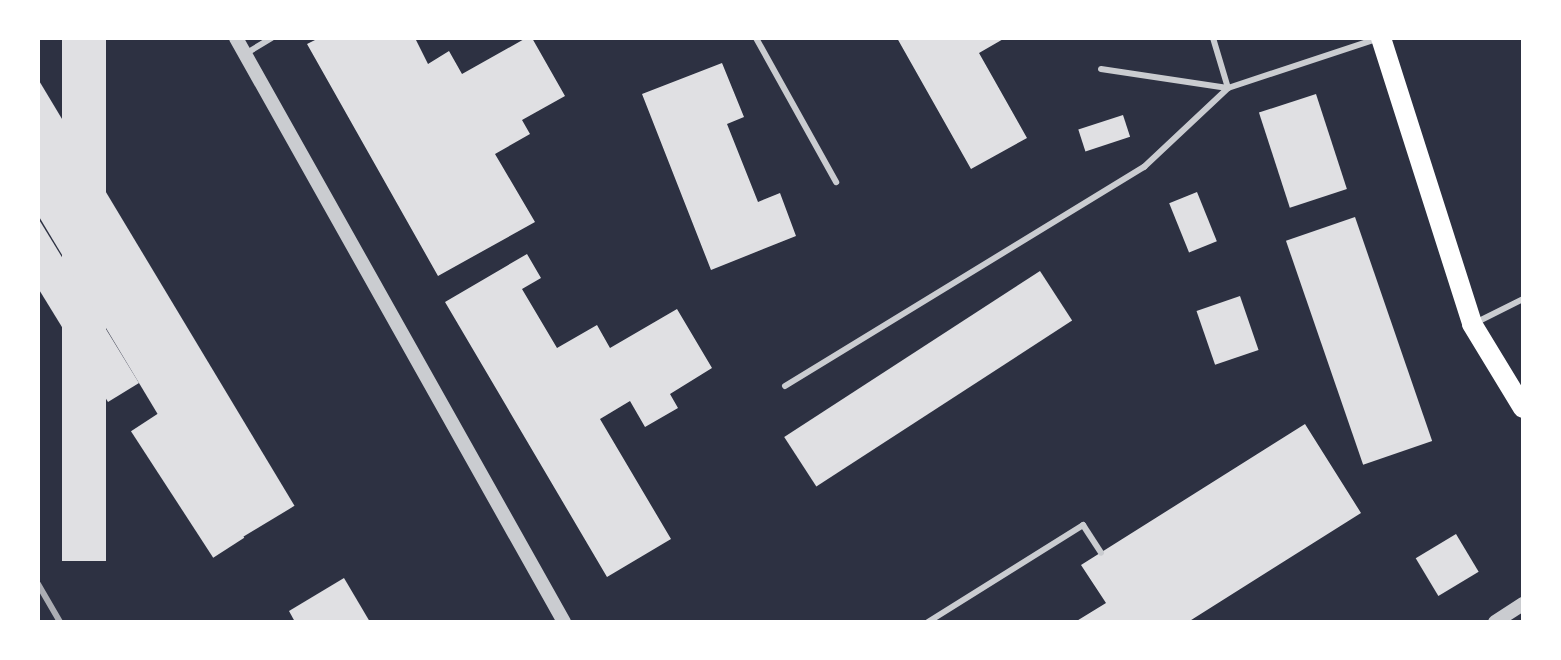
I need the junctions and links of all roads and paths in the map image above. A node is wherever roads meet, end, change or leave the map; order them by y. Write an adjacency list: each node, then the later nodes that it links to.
1 (236, 38): 6 (street)
2 (272, 38): 6 (lane)
3 (756, 38): 9 (lane)
4 (1213, 38): 8 (lane)
5 (1380, 38): 8 (lane); 11 (main road)
6 (245, 54): 17 (street)
7 (1101, 69): 8 (lane)
8 (1228, 88): 12 (lane)
9 (836, 182)
10 (1523, 299): 11 (lane)
11 (1472, 324): 13 (main road)
12 (785, 386)
13 (1523, 408)
14 (1101, 553): 18 (lane)
15 (1523, 604): 16 (street)
16 (1497, 621)
17 (564, 622)
18 (928, 622)

